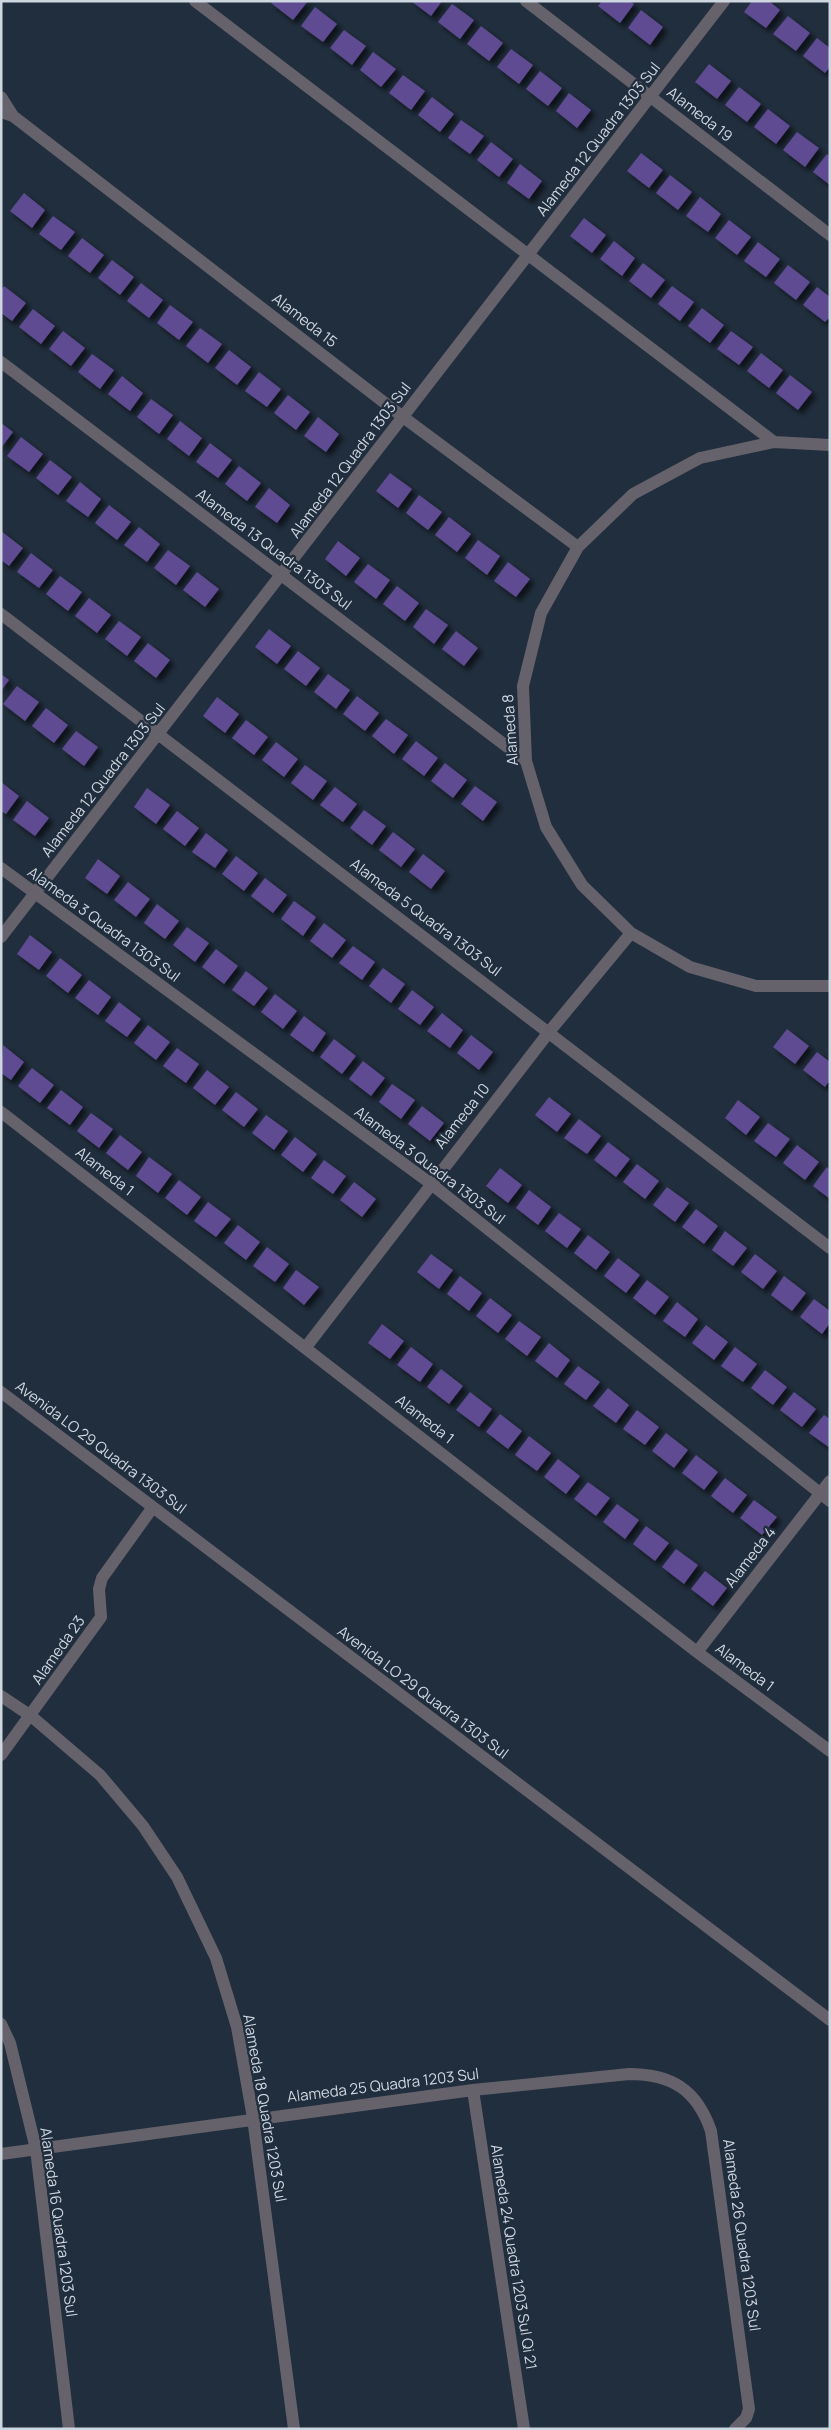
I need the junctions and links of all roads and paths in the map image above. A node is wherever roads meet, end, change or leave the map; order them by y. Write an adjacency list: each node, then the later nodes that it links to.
1 (195, 1): 8 (street)
2 (526, 1): 5 (street, Alameda 19)
3 (724, 1): 5 (street, Alameda 12 Quadra 1303 Sul)
4 (1, 96): 6 (street, Alameda 15)
5 (652, 97): 7 (street, Alameda 19); 8 (street, Alameda 12 Quadra 1303 Sul)
6 (7, 114): 10 (street, Alameda 15)
7 (830, 235)
8 (527, 255): 10 (street, Alameda 12 Quadra 1303 Sul); 11 (street)
9 (1, 362): 14 (street, Alameda 13 Quadra 1303 Sul)
10 (403, 417): 13 (street, Alameda 15); 14 (street, Alameda 12 Quadra 1303 Sul)
11 (774, 442): 12 (street, Alameda 8); 13 (street, Alameda 8)
12 (830, 445)
13 (578, 547): 17 (street, Alameda 8)
14 (282, 576): 16 (street, Alameda 12 Quadra 1303 Sul); 17 (street, Alameda 13 Quadra 1303 Sul)
15 (1, 614): 16 (street, Alameda 5 Quadra 1303 Sul)
16 (160, 735): 19 (street, Alameda 12 Quadra 1303 Sul); 23 (street, Alameda 5 Quadra 1303 Sul)
17 (526, 762): 20 (street, Alameda 8)
18 (1, 868): 19 (street, Alameda 3 Quadra 1303 Sul)
19 (35, 894): 21 (street, Alameda 12 Quadra 1303 Sul); 25 (street, Alameda 3 Quadra 1303 Sul)
20 (631, 933): 22 (street, Alameda 8); 23 (street, Alameda 10)
21 (1, 938)
22 (828, 989)
23 (548, 1032): 25 (street, Alameda 10); 26 (street, Alameda 5 Quadra 1303 Sul)
24 (1, 1112): 27 (street, Alameda 1)
25 (430, 1183): 27 (street, Alameda 10); 30 (street, Alameda 3 Quadra 1303 Sul)
26 (830, 1248)
27 (306, 1347): 32 (street, Alameda 1)
28 (1, 1392): 31 (street, Avenida LO 29 Quadra 1303 Sul)
29 (830, 1481): 30 (street, Alameda 4)
30 (825, 1497): 32 (street, Alameda 4)
31 (153, 1507): 34 (street, Alameda 23); 37 (street, Avenida LO 29 Quadra 1303 Sul)
32 (697, 1652): 35 (street, Alameda 1)
33 (1, 1696): 34 (street, Alameda 18 Quadra 1203 Sul)
34 (31, 1716): 36 (street, Alameda 23); 41 (street, Alameda 18 Quadra 1203 Sul)
35 (830, 1751)
36 (1, 1755)
37 (829, 2019)
38 (1, 2024): 42 (street, Alameda 16 Quadra 1203 Sul)
39 (651, 2074): 40 (street, Alameda 25 Quadra 1203 Sul); 44 (street, Alameda 26 Quadra 1203 Sul)
40 (473, 2090): 41 (street, Alameda 25 Quadra 1203 Sul); 47 (street, Alameda 24 Quadra 1203 Sul Qi 21)
41 (253, 2118): 42 (street, Alameda 25 Quadra 1203 Sul); 46 (street, Alameda 18 Quadra 1203 Sul)
42 (36, 2149): 43 (street, Alameda 25 Quadra 1203 Sul); 45 (street, Alameda 16 Quadra 1203 Sul)
43 (1, 2154)
44 (736, 2428)
45 (69, 2429)
46 (294, 2429)
47 (524, 2429)

